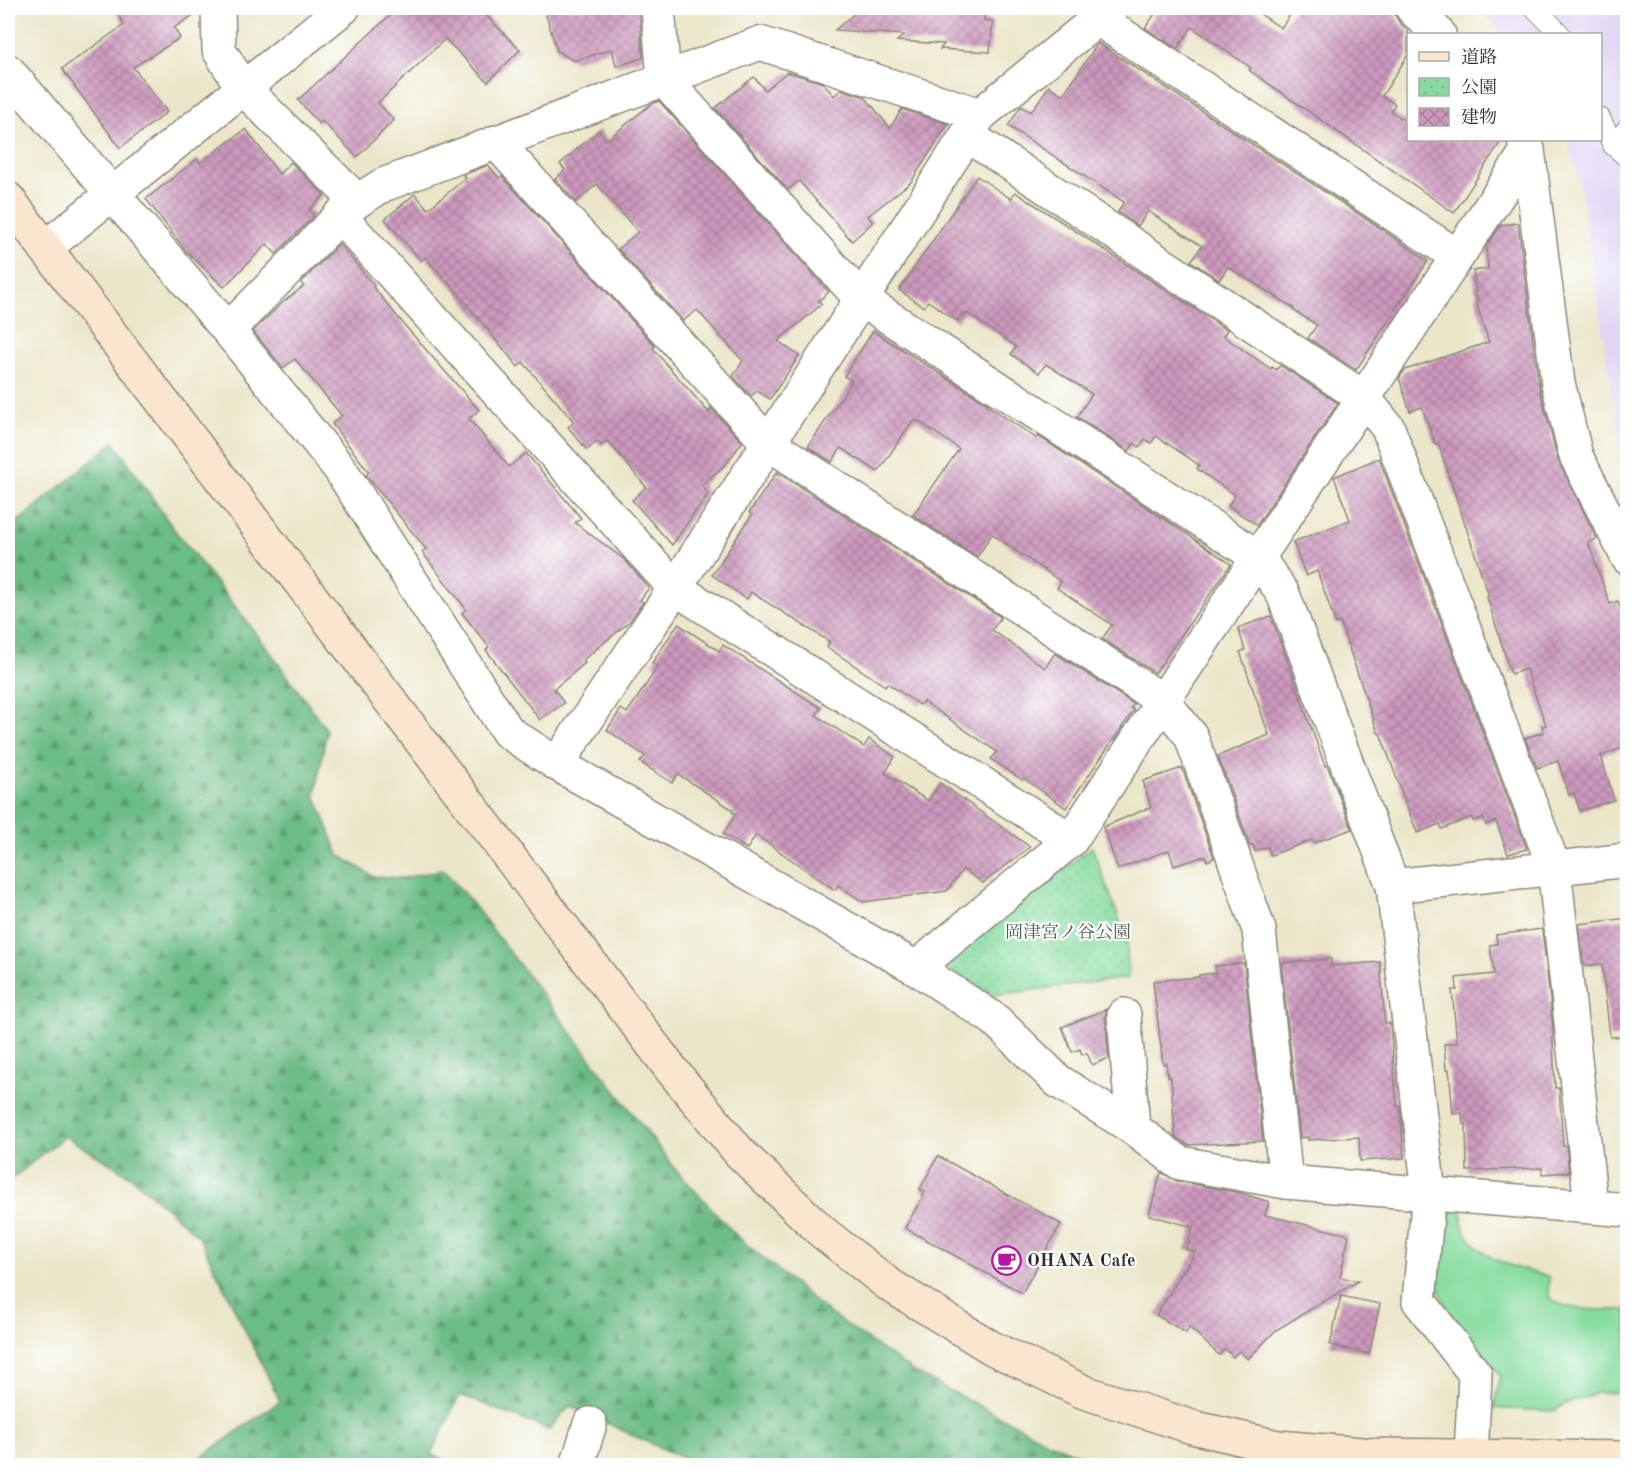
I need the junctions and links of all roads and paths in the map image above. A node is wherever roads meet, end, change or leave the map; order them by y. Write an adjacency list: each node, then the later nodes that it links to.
1 (218, 8): 11 (street)
2 (343, 8): 11 (street)
3 (658, 8): 10 (street)
4 (1412, 8): 7 (street)
5 (1535, 8): 8 (lane)
6 (1104, 13): 13 (street); 22 (street)
7 (1438, 33)
8 (1559, 33)
9 (8, 71): 18 (street)
10 (664, 79): 13 (street); 15 (street); 23 (street)
11 (242, 87): 18 (street); 20 (street)
12 (1602, 121): 17 (lane)
13 (973, 125): 23 (street); 25 (street)
14 (1628, 128): 17 (lane)
15 (496, 142): 20 (street); 26 (street)
16 (1526, 145): 22 (street); 28 (street)
17 (1620, 151)
18 (112, 194): 21 (street); 24 (street)
19 (8, 199): 21 (street)
20 (349, 209): 24 (street); 29 (street)
21 (45, 248): 44 (street)
22 (1457, 256): 25 (street)
23 (861, 299): 26 (street); 27 (street)
24 (228, 330): 31 (street)
25 (1364, 398): 27 (street); 34 (street)
26 (768, 443): 29 (street); 30 (street)
27 (1258, 557): 30 (street); 35 (street)
28 (1628, 558)
29 (675, 588): 31 (street); 32 (street)
30 (1163, 701): 32 (street); 39 (street)
31 (557, 764): 36 (street)
32 (1071, 840): 36 (street)
33 (1628, 860): 34 (street)
34 (1554, 867): 35 (street); 41 (street)
35 (1393, 886): 40 (street)
36 (916, 968): 38 (street)
37 (1124, 1015): 38 (street)
38 (1133, 1128): 39 (street)
39 (1286, 1182): 40 (street)
40 (1430, 1193): 41 (street); 44 (street)
41 (1591, 1205): 42 (street)
42 (1628, 1209)
43 (590, 1424): 46 (street)
44 (1471, 1456): 45 (street)
45 (1628, 1458)
46 (577, 1466)

